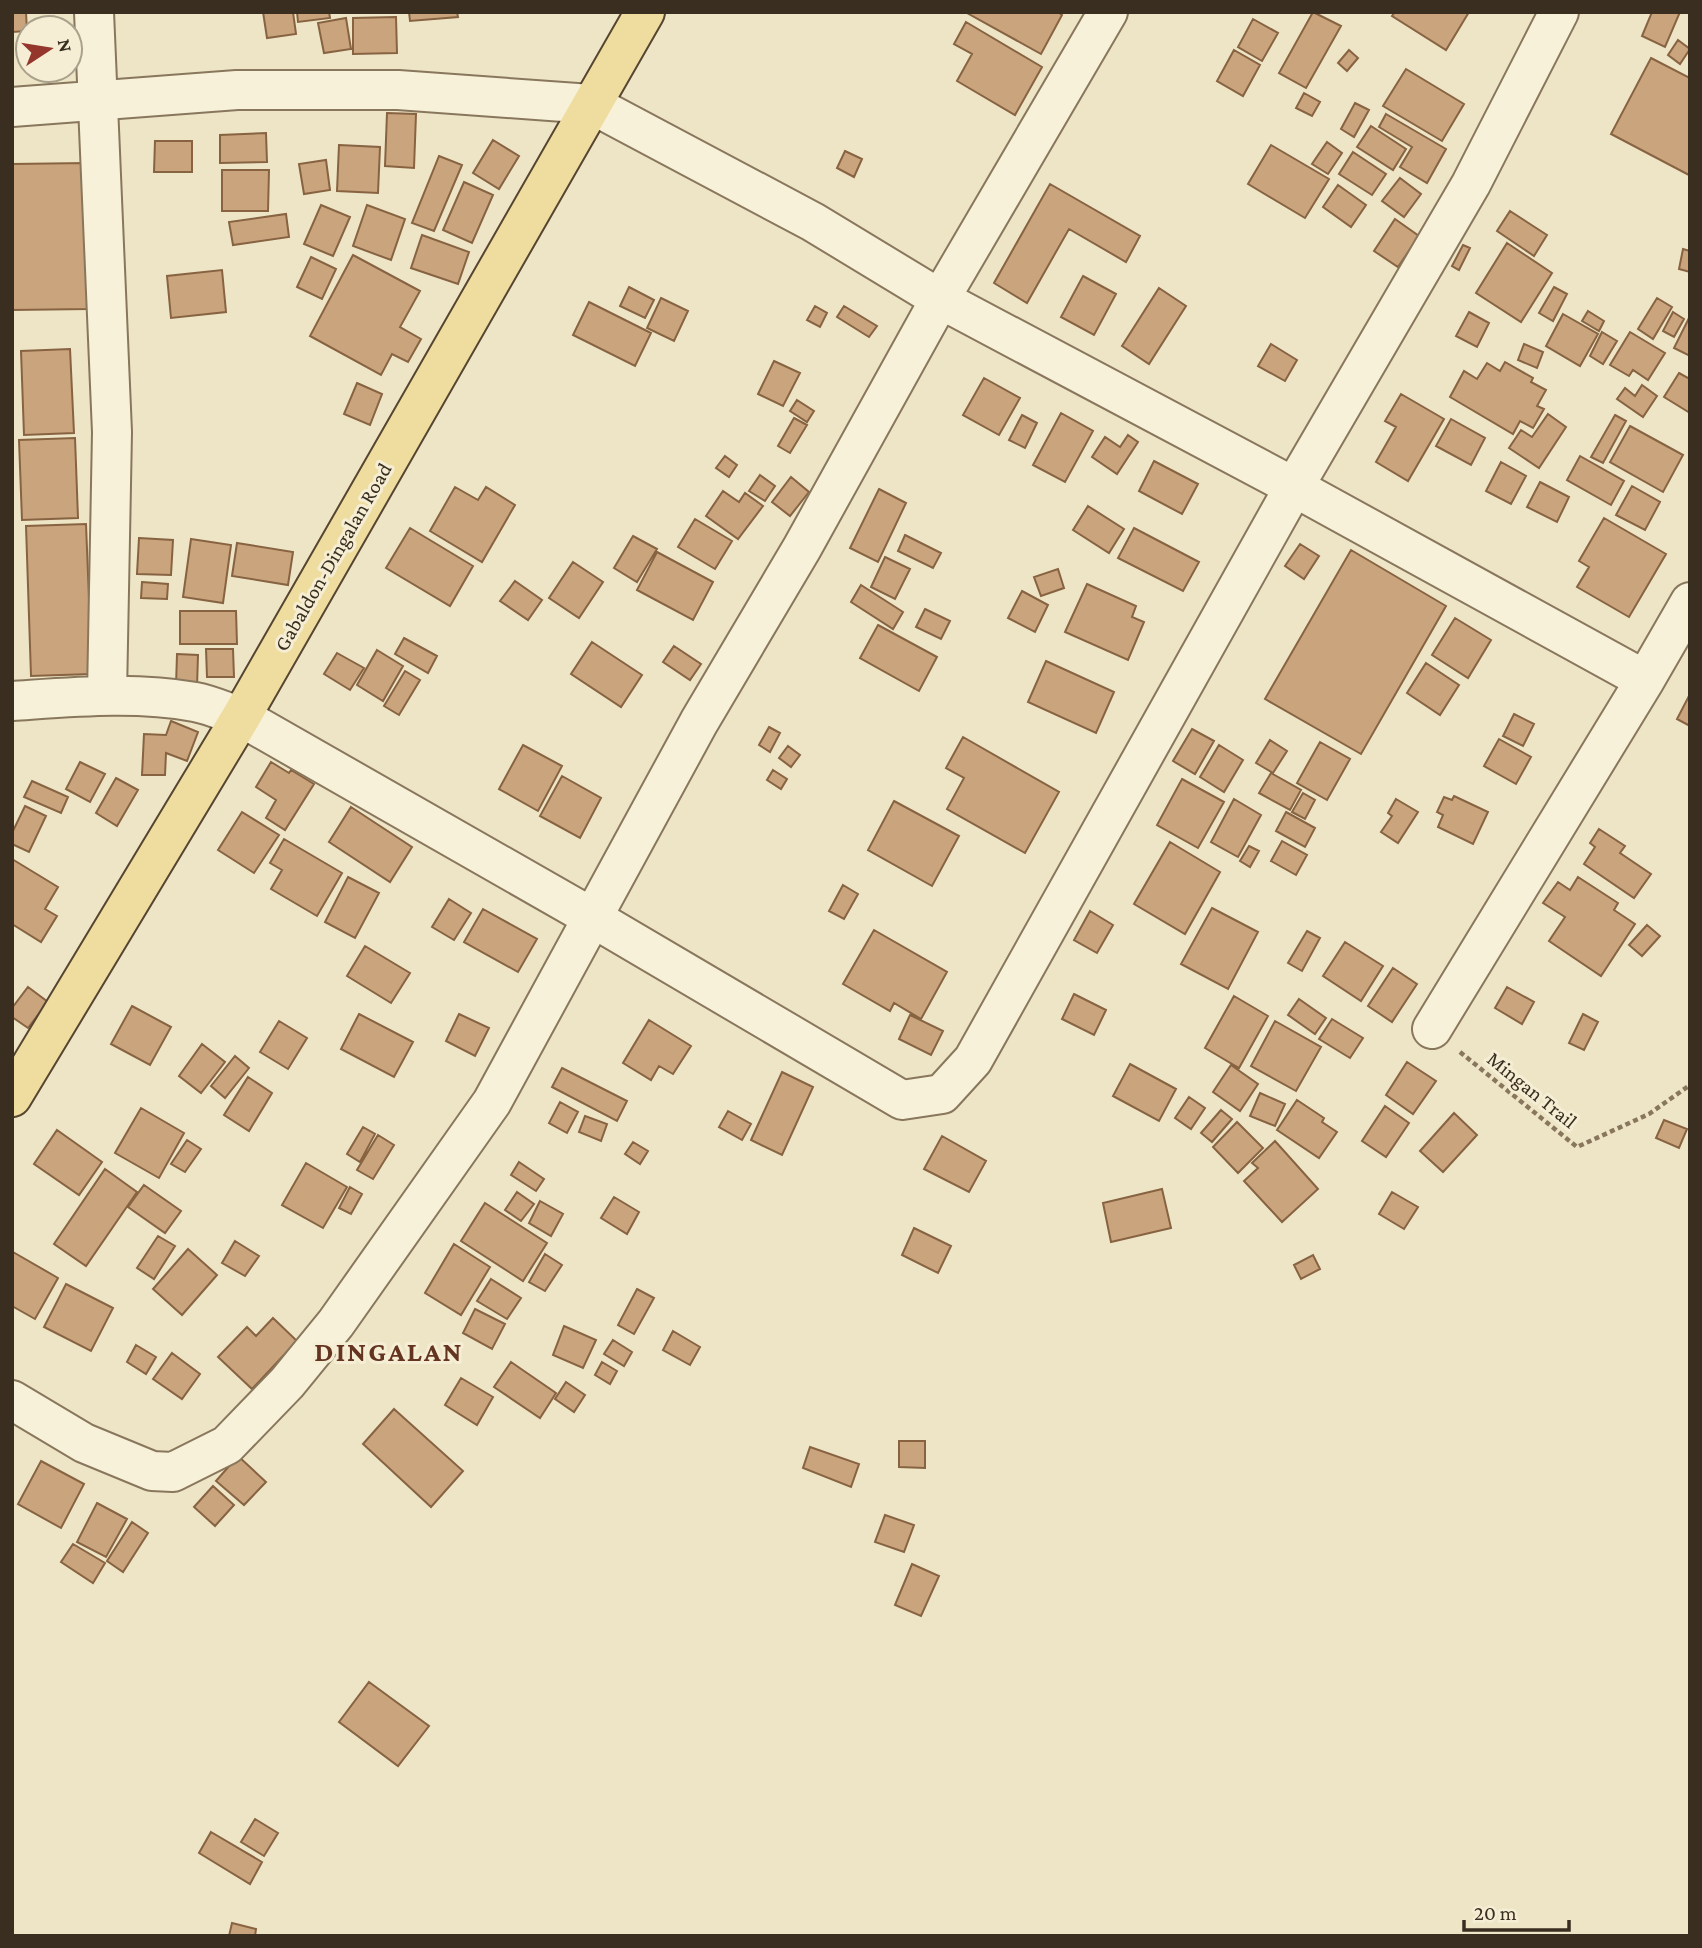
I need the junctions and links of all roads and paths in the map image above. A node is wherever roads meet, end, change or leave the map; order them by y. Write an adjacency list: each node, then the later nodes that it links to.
1 (94, 12): 5 (street)
2 (645, 12): 6 (main road, Gabaldon-Dingalan Road)
3 (1108, 12): 8 (street)
4 (1559, 12): 9 (street)
5 (99, 101): 6 (street); 7 (street); 12 (street)
6 (591, 104): 8 (street); 14 (main road, Gabaldon-Dingalan Road)
7 (12, 107)
8 (940, 299): 9 (street); 15 (street)
9 (1294, 487): 11 (street); 15 (street)
10 (1690, 602): 11 (street)
11 (1645, 680): 16 (street)
12 (107, 695): 13 (street); 14 (street)
13 (12, 701)
14 (242, 717): 15 (street); 18 (main road, Gabaldon-Dingalan Road)
15 (593, 918): 19 (street)
16 (1432, 1029): 17 (path, Mingan Trail)
17 (1690, 1085)
18 (12, 1097)
19 (12, 1401)

